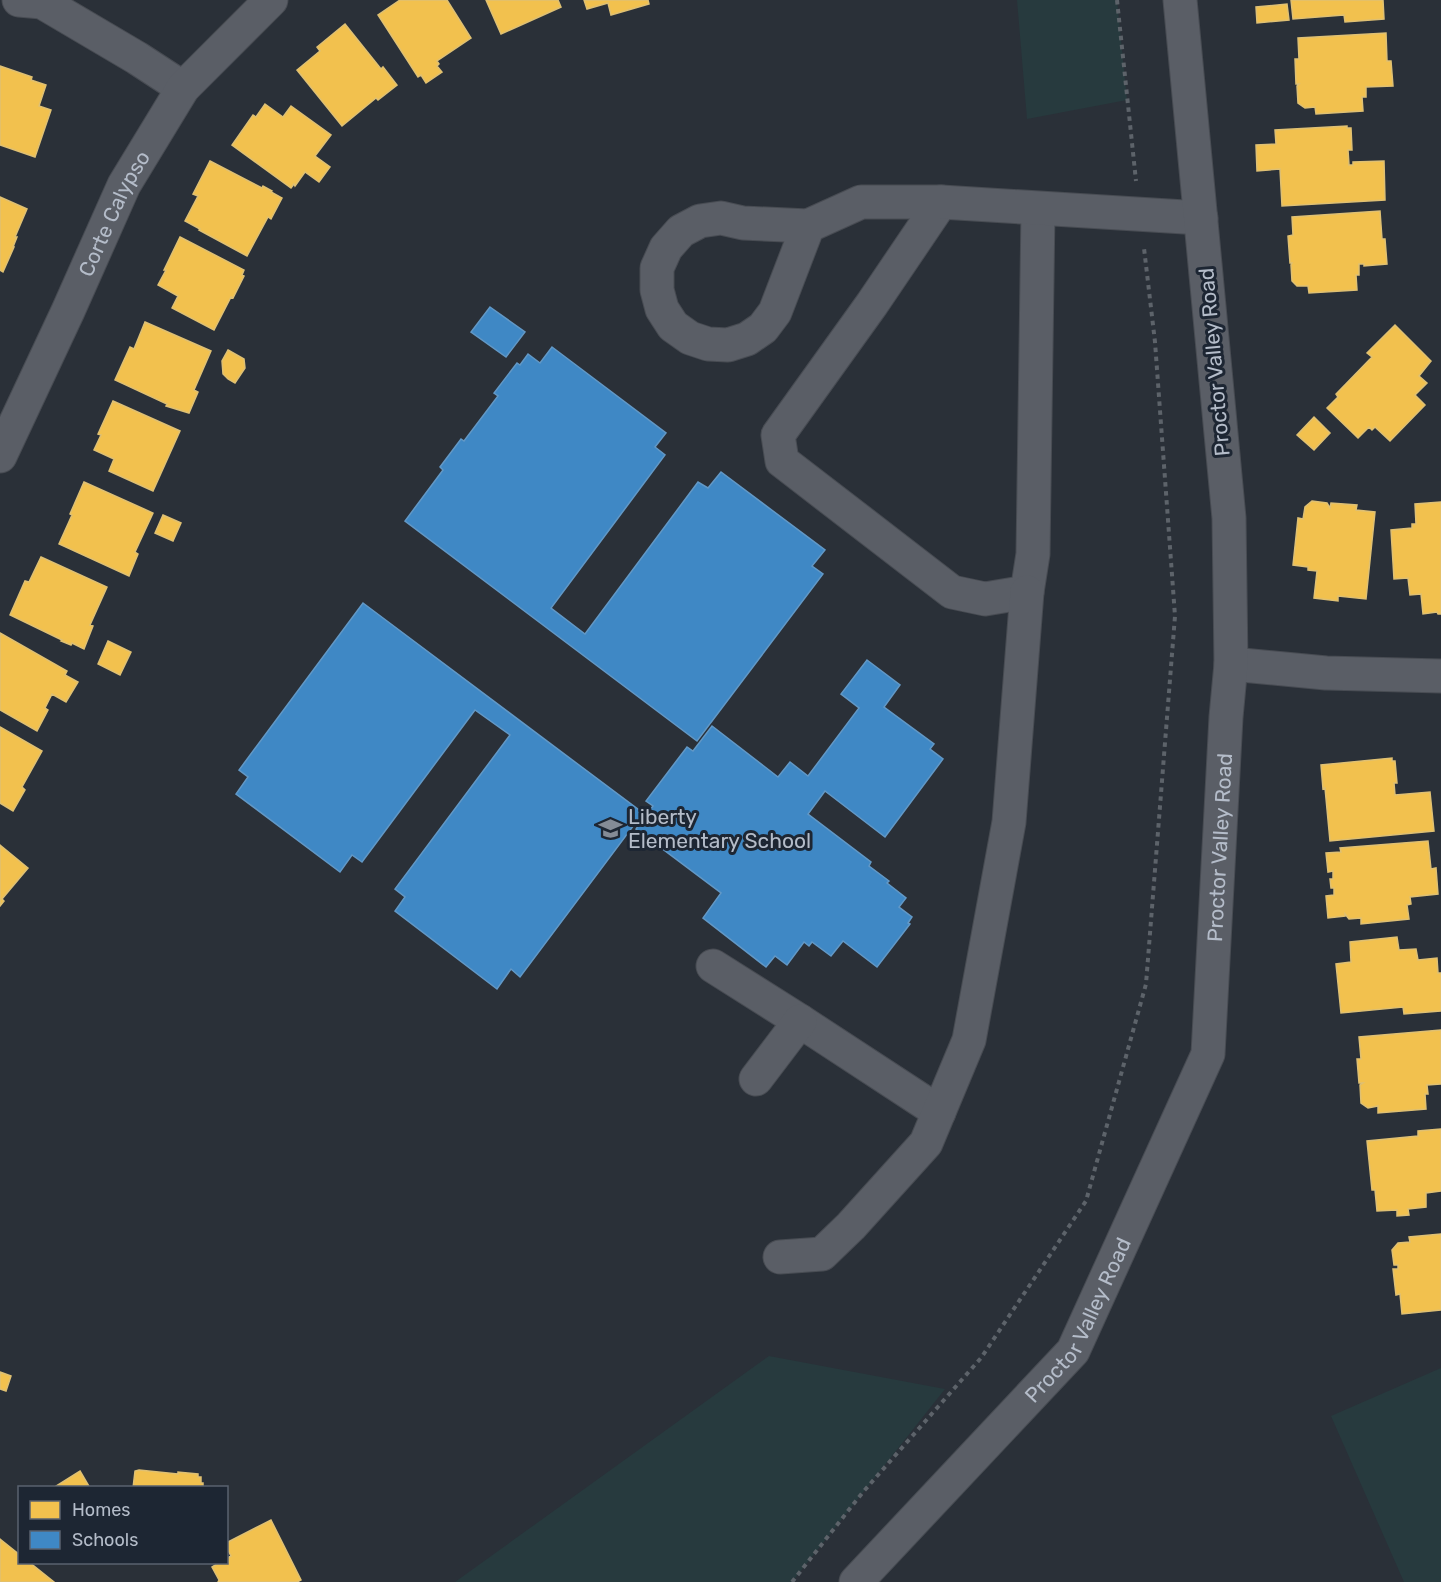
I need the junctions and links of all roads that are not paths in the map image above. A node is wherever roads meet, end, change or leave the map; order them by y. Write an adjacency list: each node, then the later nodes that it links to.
1 (19, 0): 4 (street)
2 (271, 0): 4 (street, Corte Calypso)
3 (1180, 0): 7 (street, Proctor Valley Road)
4 (183, 88): 9 (street, Corte Calypso)
5 (940, 202): 6 (street); 8 (street); 10 (street)
6 (1038, 210): 7 (street); 10 (street)
7 (1201, 218): 11 (street, Proctor Valley Road)
8 (808, 226): 8 (street)
9 (0, 456)
10 (1027, 592): 16 (street)
11 (1231, 664): 12 (street); 18 (street, Proctor Valley Road)
12 (1441, 676)
13 (713, 966): 14 (street)
14 (800, 1021): 15 (street); 16 (street)
15 (756, 1079)
16 (939, 1112): 17 (street)
17 (780, 1257)
18 (856, 1582)

